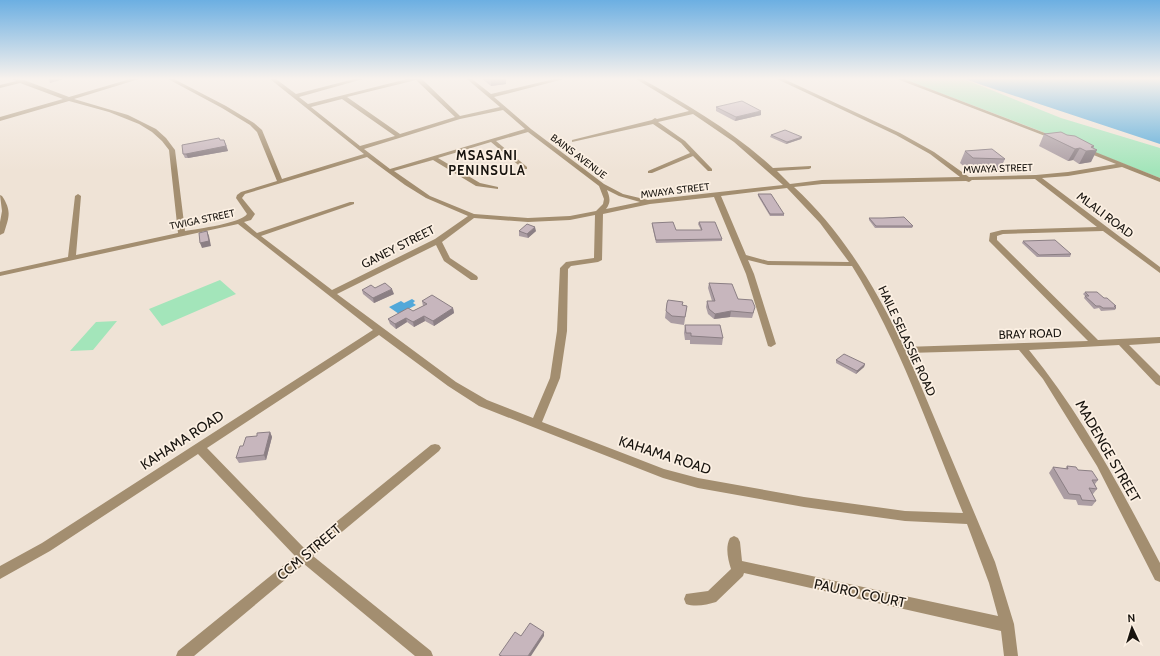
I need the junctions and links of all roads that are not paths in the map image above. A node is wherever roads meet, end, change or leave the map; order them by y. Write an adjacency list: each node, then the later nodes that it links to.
1 (30, 110): 14 (street)
2 (104, 110): 51 (street)
3 (228, 110): 36 (street)
4 (311, 110): 22 (street, MWAYA STREET)
5 (361, 110): 17 (street)
6 (451, 110): 13 (street)
7 (497, 110): 13 (street)
8 (506, 110): 16 (street, BAINS AVENUE)
9 (689, 110): 12 (street, HAILE SELASSIE ROAD)
10 (845, 110): 34 (street)
11 (979, 110): 20 (street)
12 (693, 112): 15 (street); 30 (street, HAILE SELASSIE ROAD)
13 (459, 118): 17 (street)
14 (0, 119)
15 (656, 120): 19 (street); 23 (street)
16 (529, 130): 18 (street); 37 (street, BAINS AVENUE)
17 (399, 136): 22 (street)
18 (492, 140): 25 (street); 28 (street)
19 (574, 141)
20 (1062, 141)
21 (1075, 146): 26 (street)
22 (359, 148): 24 (street, MWAYA STREET)
23 (693, 154): 29 (street); 32 (street)
24 (368, 155): 31 (street, MWAYA STREET); 36 (street, TWIGA STREET)
25 (434, 158): 31 (street); 39 (street)
26 (1123, 165): 33 (street, MWAYA STREET); 35 (street)
27 (809, 167): 30 (street)
28 (525, 168)
29 (710, 170)
30 (771, 170): 38 (street, HAILE SELASSIE ROAD)
31 (389, 172): 47 (street, MWAYA STREET)
32 (650, 172)
33 (1036, 177): 34 (street, MWAYA STREET); 49 (street, MLALI ROAD)
34 (969, 180): 38 (street, MWAYA STREET)
35 (1160, 180)
36 (280, 181): 48 (street, TWIGA STREET)
37 (602, 185): 43 (street, BAINS AVENUE); 45 (street)
38 (788, 186): 40 (street, MWAYA STREET); 57 (street, HAILE SELASSIE ROAD)
39 (496, 188)
40 (717, 195): 43 (street, MWAYA STREET); 54 (street)
41 (78, 196): 55 (street)
42 (0, 197): 46 (street)
43 (650, 202): 45 (street, MWAYA STREET)
44 (352, 203): 52 (street)
45 (599, 212): 47 (street, MWAYA STREET); 71 (street)
46 (4, 213): 50 (street)
47 (473, 216): 53 (street, GANEY STREET)
48 (240, 222): 51 (street, TWIGA STREET); 52 (street, KAHAMA ROAD)
49 (1104, 228): 58 (street, MLALI ROAD); 66 (street)
50 (0, 233)
51 (182, 234): 55 (street, TWIGA STREET)
52 (257, 235): 62 (street, KAHAMA ROAD)
53 (438, 241): 61 (street); 62 (street, GANEY STREET)
54 (742, 256): 56 (street); 60 (street)
55 (72, 258): 59 (street, TWIGA STREET)
56 (768, 263): 57 (street); 60 (street)
57 (854, 264): 69 (street, HAILE SELASSIE ROAD)
58 (1160, 271)
59 (0, 274)
60 (750, 274): 67 (street)
61 (474, 278)
62 (331, 294): 63 (street, KAHAMA ROAD)
63 (380, 330): 71 (street, KAHAMA ROAD); 72 (street, KAHAMA ROAD)
64 (1160, 340): 65 (street, BRAY ROAD)
65 (1121, 342): 66 (street, BRAY ROAD); 70 (street)
66 (1096, 343): 68 (street, BRAY ROAD)
67 (771, 344)
68 (1022, 347): 69 (street, BRAY ROAD); 79 (street, MADENGE STREET)
69 (901, 350): 74 (street, HAILE SELASSIE ROAD)
70 (1160, 382)
71 (536, 423): 74 (street, KAHAMA ROAD)
72 (200, 447): 76 (street); 78 (street, KAHAMA ROAD)
73 (435, 448): 76 (street, CCM STREET)
74 (971, 519): 81 (street, HAILE SELASSIE ROAD)
75 (734, 542): 77 (street)
76 (303, 556): 82 (street, CCM STREET); 83 (street)
77 (738, 566): 80 (street); 81 (street, PAURO COURT)
78 (0, 573)
79 (1160, 576)
80 (691, 599)
81 (1007, 625): 84 (street, HAILE SELASSIE ROAD)
82 (183, 656)
83 (426, 656)
84 (1011, 656)

